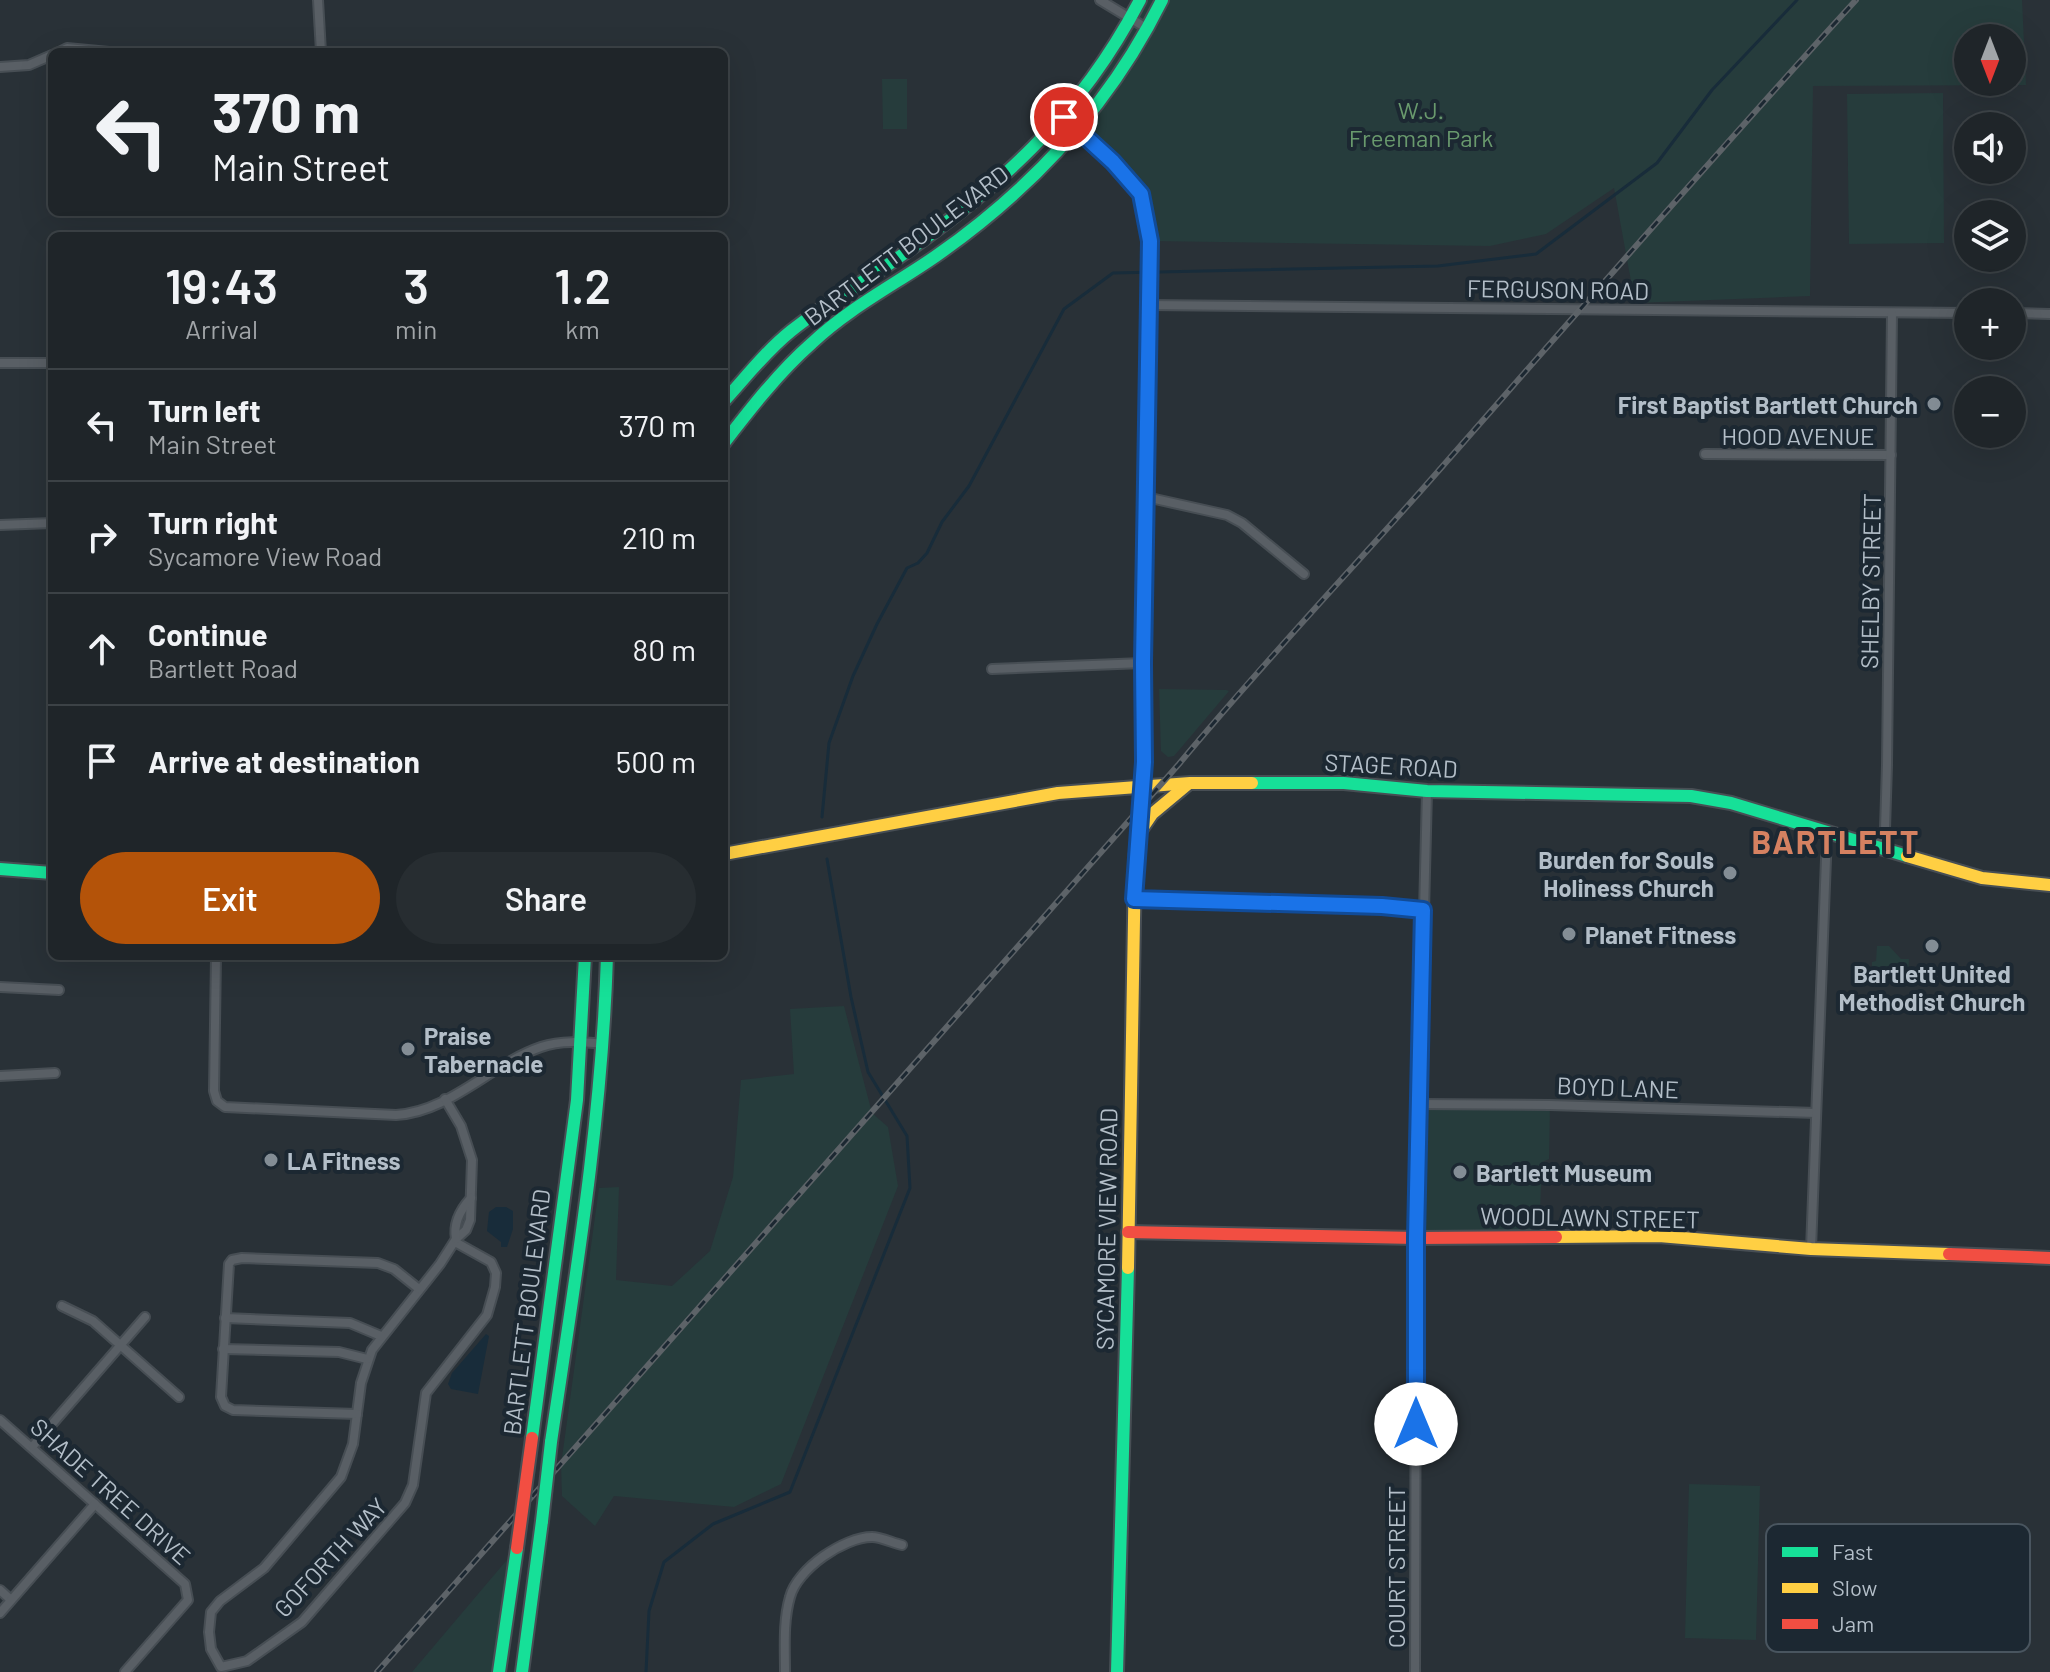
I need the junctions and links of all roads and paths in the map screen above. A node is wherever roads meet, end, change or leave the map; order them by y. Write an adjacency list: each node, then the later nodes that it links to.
1 (318, 0): 7 (street)
2 (1100, 0): 5 (street)
3 (1140, 0): 5 (main road, BARTLETT BOULEVARD)
4 (1162, 0): 6 (main road, BARTLETT BOULEVARD)
5 (1131, 21): 6 (street); 10 (main road, BARTLETT BOULEVARD)
6 (1148, 29): 11 (main road, BARTLETT BOULEVARD)
7 (321, 48)
8 (48, 57): 9 (street)
9 (0, 67)
10 (1064, 117): 11 (street); 12 (main road, BARTLETT BOULEVARD)
11 (1079, 129): 13 (main road, BARTLETT BOULEVARD); 16 (street)
12 (992, 188): 13 (main road); 14 (main road, BARTLETT BOULEVARD)
13 (1008, 201): 15 (main road, BARTLETT BOULEVARD)
14 (848, 290): 15 (main road); 23 (main road, BARTLETT BOULEVARD)
15 (861, 305): 24 (main road, BARTLETT BOULEVARD)
16 (1148, 305): 17 (street, FERGUSON ROAD); 27 (street)
17 (1892, 313): 18 (street, FERGUSON ROAD); 26 (street, SHELBY STREET)
18 (1954, 313)
19 (2026, 313): 20 (street)
20 (2050, 314)
21 (0, 363): 22 (street)
22 (48, 363)
23 (728, 397)
24 (728, 438)
25 (1705, 454): 26 (street, HOOD AVENUE)
26 (1891, 455): 38 (street, SHELBY STREET)
27 (1146, 497): 30 (street); 31 (street)
28 (48, 523): 29 (street)
29 (0, 525)
30 (1304, 574)
31 (1143, 663): 32 (street); 34 (street)
32 (992, 669)
33 (1190, 783): 34 (main road, STAGE ROAD); 35 (main road, STAGE ROAD); 37 (main road)
34 (1142, 787): 37 (main road, SYCAMORE VIEW ROAD); 39 (main road, STAGE ROAD)
35 (1427, 791): 36 (main road, STAGE ROAD); 44 (street, COURT STREET)
36 (1827, 833): 38 (main road, STAGE ROAD); 56 (street)
37 (1137, 836): 43 (main road, SYCAMORE VIEW ROAD)
38 (1878, 847): 42 (main road, STAGE ROAD)
39 (728, 853)
40 (0, 869): 41 (main road)
41 (48, 873)
42 (2050, 885)
43 (1134, 899): 44 (street); 57 (main road, SYCAMORE VIEW ROAD)
44 (1423, 910): 55 (street, COURT STREET)
45 (216, 960): 54 (street)
46 (585, 960): 50 (main road, BARTLETT BOULEVARD)
47 (607, 960): 51 (main road, BARTLETT BOULEVARD)
48 (0, 987): 49 (street)
49 (59, 990)
50 (581, 1042): 51 (street); 54 (street); 80 (main road, BARTLETT BOULEVARD, bridge)
51 (603, 1044): 81 (main road, BARTLETT BOULEVARD, bridge)
52 (55, 1073): 53 (street)
53 (0, 1076)
54 (445, 1099): 59 (street)
55 (1419, 1104): 56 (street, BOYD LANE); 58 (street, COURT STREET)
56 (1816, 1113): 60 (street)
57 (1128, 1232): 58 (main road, WOODLAWN STREET); 83 (main road, SYCAMORE VIEW ROAD)
58 (1416, 1238): 60 (main road, WOODLAWN STREET); 84 (street, COURT STREET)
59 (456, 1240): 62 (street); 71 (street, GOFORTH WAY)
60 (1811, 1249): 61 (main road, WOODLAWN STREET)
61 (2050, 1258)
62 (419, 1289): 65 (street); 66 (street)
63 (62, 1306): 67 (street)
64 (145, 1317): 67 (street)
65 (225, 1318): 66 (street); 68 (street)
66 (381, 1336): 69 (street)
67 (121, 1345): 70 (street); 73 (street)
68 (223, 1349): 69 (street); 71 (street)
69 (367, 1359): 71 (street)
70 (179, 1397)
71 (357, 1414)
72 (0, 1420): 73 (street, SHADE TREE DRIVE)
73 (33, 1446): 74 (street, SHADE TREE DRIVE)
74 (95, 1504): 77 (street); 79 (street, SHADE TREE DRIVE)
75 (902, 1545): 82 (street)
76 (0, 1590): 77 (street)
77 (11, 1600): 78 (street)
78 (0, 1613)
79 (125, 1672)
80 (499, 1672)
81 (522, 1672)
82 (785, 1672)
83 (1117, 1672)
84 (1415, 1672)

